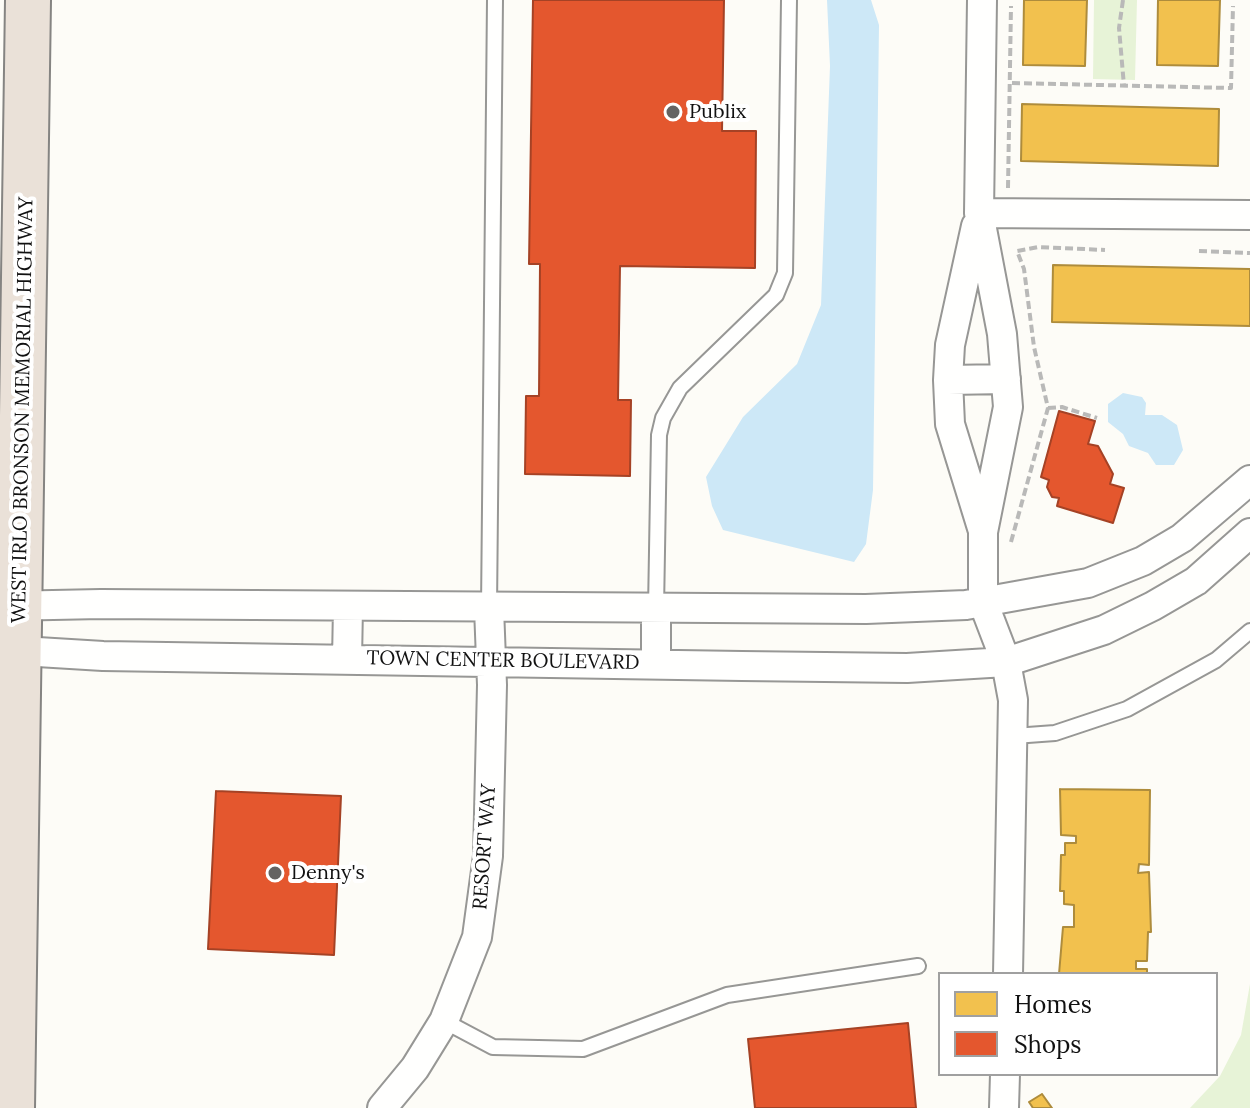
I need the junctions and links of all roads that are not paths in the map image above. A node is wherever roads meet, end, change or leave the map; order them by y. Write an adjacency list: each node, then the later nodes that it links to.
1 (28, 0): 13 (highway, WEST IRLO BRONSON MEMORIAL HIGHWAY)
2 (495, 0): 15 (lane)
3 (789, 0): 16 (lane)
4 (982, 0): 5 (street)
5 (979, 213): 6 (street); 7 (street); 8 (street)
6 (1250, 215)
7 (1006, 379): 8 (street); 10 (street)
8 (948, 380): 10 (street)
9 (1250, 480): 12 (street)
10 (983, 532): 12 (street)
11 (1250, 533): 21 (street, TOWN CENTER BOULEVARD)
12 (983, 602): 16 (street); 21 (street)
13 (10, 606): 14 (street); 18 (highway, WEST IRLO BRONSON MEMORIAL HIGHWAY)
14 (348, 607): 15 (street); 19 (street)
15 (489, 608): 16 (street); 20 (street, RESORT WAY)
16 (656, 609): 22 (street)
17 (1250, 631): 23 (lane)
18 (9, 650): 19 (street, TOWN CENTER BOULEVARD); 28 (highway, WEST IRLO BRONSON MEMORIAL HIGHWAY)
19 (347, 660): 20 (street, TOWN CENTER BOULEVARD)
20 (489, 661): 22 (street, TOWN CENTER BOULEVARD); 26 (street, RESORT WAY)
21 (1006, 662): 22 (street, TOWN CENTER BOULEVARD); 23 (street)
22 (656, 663)
23 (1014, 736): 25 (street)
24 (918, 966): 26 (lane)
25 (1008, 972)
26 (444, 1021): 29 (street, RESORT WAY)
27 (1005, 1076): 30 (street)
28 (12, 1108)
29 (382, 1108)
30 (1004, 1108)

